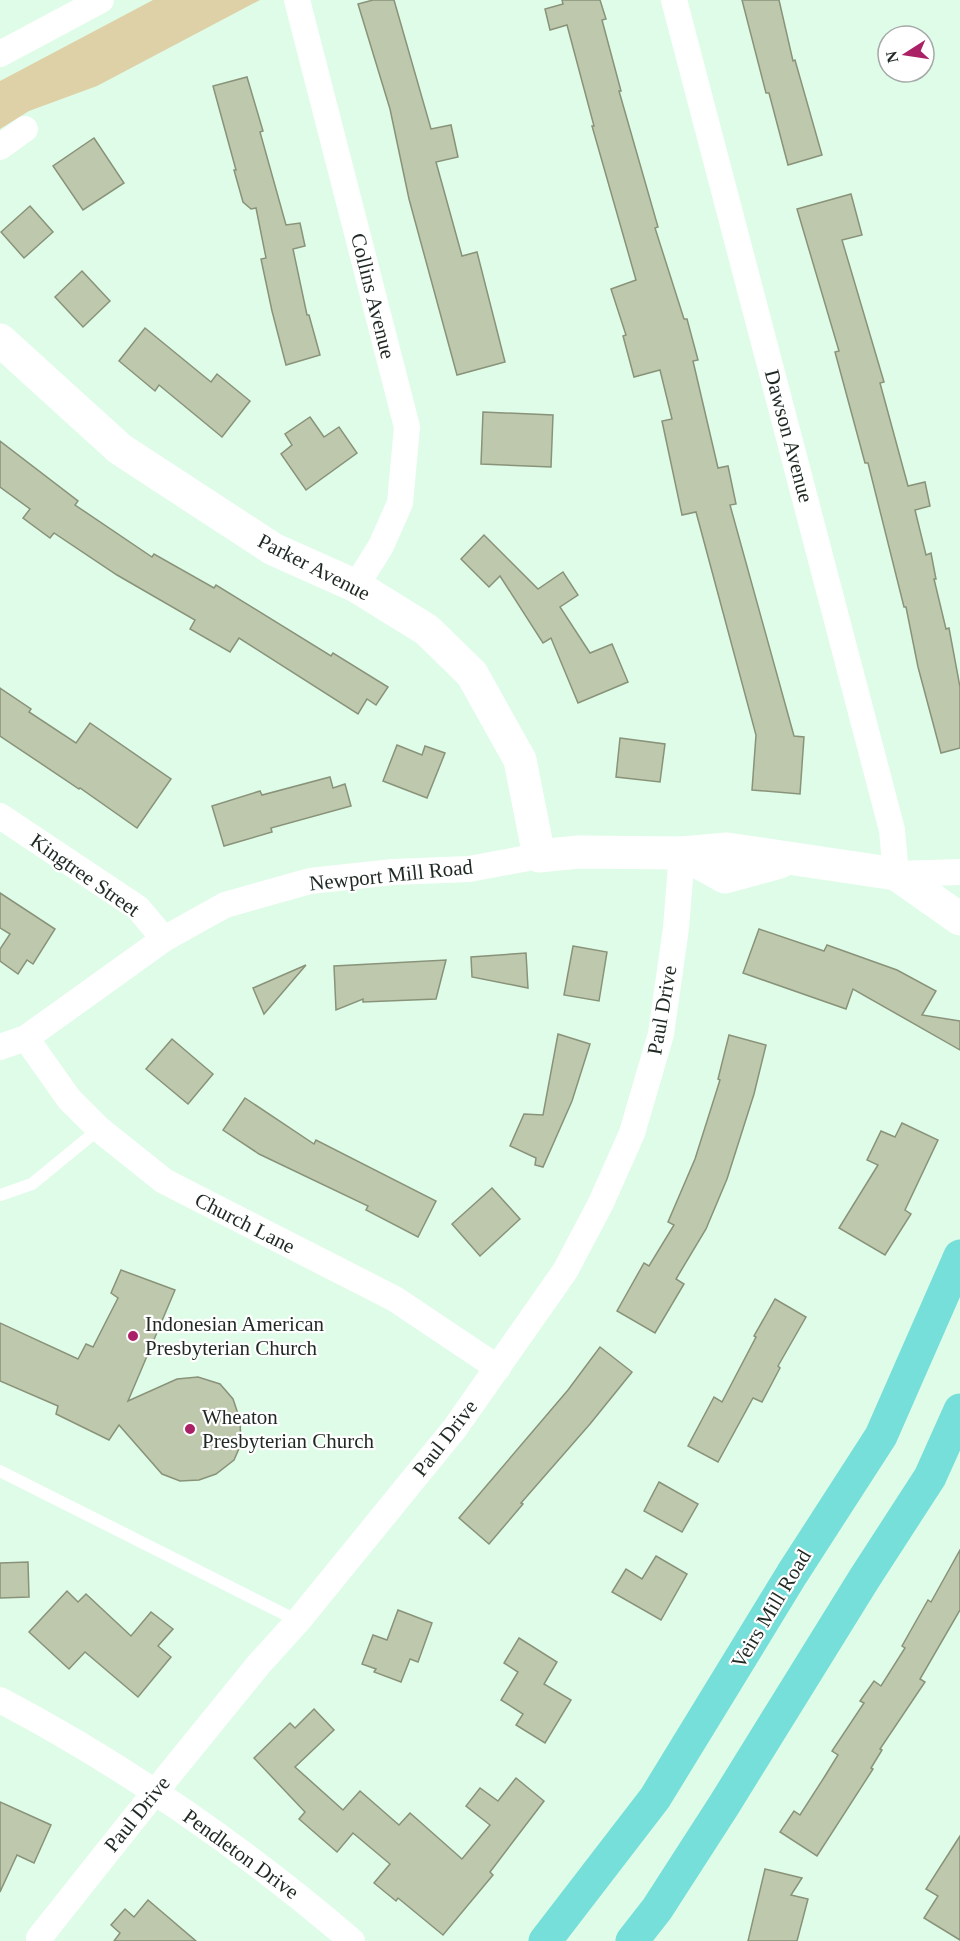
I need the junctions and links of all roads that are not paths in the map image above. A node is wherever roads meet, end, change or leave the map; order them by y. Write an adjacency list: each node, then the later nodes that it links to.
1 (100, 0): 4 (street)
2 (297, 0): 8 (street, Collins Avenue)
3 (674, 0): 13 (street, Dawson Avenue)
4 (0, 54)
5 (25, 129): 6 (street)
6 (0, 147)
7 (0, 339): 8 (street, Parker Avenue)
8 (356, 585): 11 (street, Parker Avenue)
9 (0, 816): 15 (street, Kingtree Street)
10 (682, 853): 11 (street, Newport Mill Road); 13 (street, Newport Mill Road); 21 (street, Paul Drive)
11 (539, 856): 15 (street, Newport Mill Road)
12 (960, 872): 13 (street, Newport Mill Road)
13 (896, 874): 14 (street, Newport Mill Road)
14 (960, 918)
15 (164, 939): 16 (street, Newport Mill Road)
16 (26, 1038): 17 (street, Newport Mill Road); 18 (street, Church Lane)
17 (0, 1047)
18 (99, 1129): 19 (lane); 21 (street, Church Lane)
19 (0, 1195)
20 (960, 1256): 29 (main road, Veirs Mill Road)
21 (498, 1368): 24 (street, Paul Drive)
22 (960, 1410): 30 (main road)
23 (0, 1471): 24 (lane)
24 (298, 1621): 26 (street, Paul Drive)
25 (0, 1700): 26 (street, Pendleton Drive)
26 (155, 1792): 27 (street, Paul Drive); 28 (street, Pendleton Drive)
27 (38, 1939)
28 (352, 1941)
29 (545, 1941)
30 (632, 1941)

